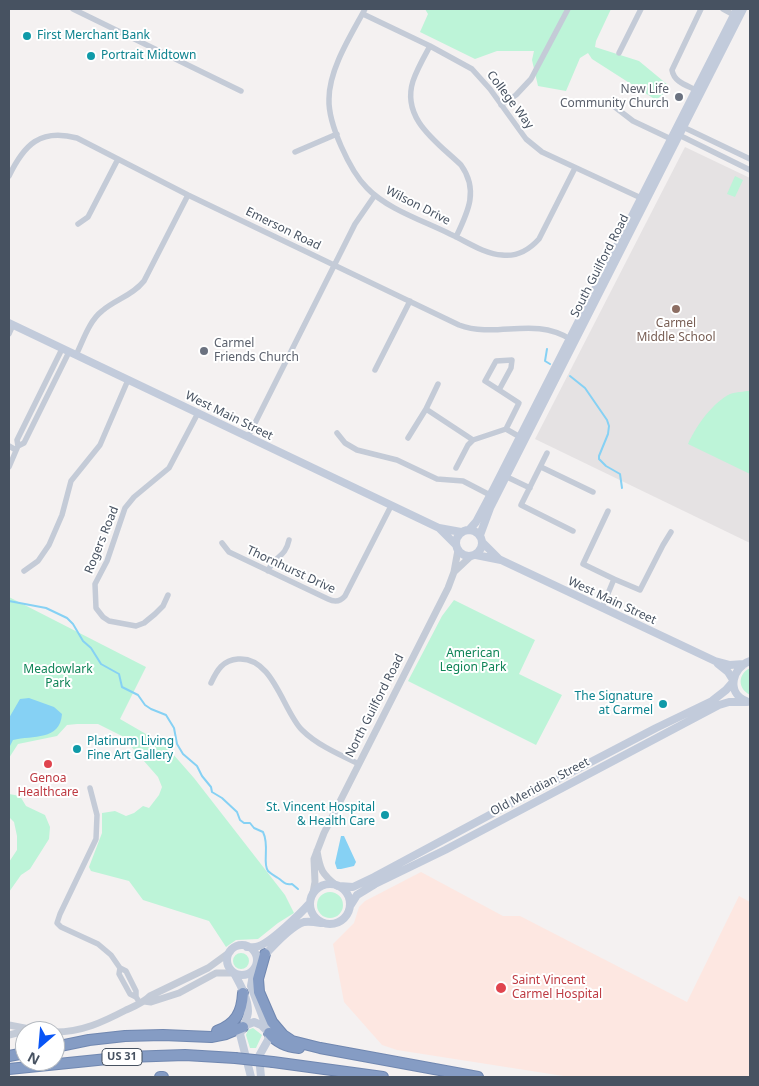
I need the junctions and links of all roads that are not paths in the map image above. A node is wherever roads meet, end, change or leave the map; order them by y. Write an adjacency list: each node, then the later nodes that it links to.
1 (73, 9): 12 (street)
2 (568, 9): 14 (street)
3 (641, 9): 10 (street)
4 (701, 9): 11 (street)
5 (723, 9): 8 (street)
6 (743, 9): 15 (main road, South Guilford Road)
7 (364, 11): 9 (street, College Way); 16 (street, Wilson Drive)
8 (735, 12): 11 (main road, South Guilford Road)
9 (430, 46): 14 (street, College Way); 29 (street)
10 (619, 53)
11 (696, 90): 18 (main road, South Guilford Road)
12 (241, 91)
13 (607, 101): 18 (street)
14 (501, 105): 22 (street, College Way)
15 (684, 127): 17 (main road, South Guilford Road); 21 (street)
16 (337, 134): 19 (street); 26 (street, Wilson Drive)
17 (679, 135): 23 (street); 54 (main road, South Guilford Road)
18 (671, 139): 27 (main road, South Guilford Road)
19 (295, 152)
20 (118, 158): 24 (street, Emerson Road); 25 (street, Emerson Road); 28 (street)
21 (750, 159)
22 (575, 168): 27 (street, College Way); 29 (street, Wilson Drive)
23 (750, 170)
24 (9, 176)
25 (188, 195): 30 (street, Emerson Road); 35 (street)
26 (375, 195): 29 (street, Wilson Drive); 30 (street)
27 (641, 198): 34 (main road, South Guilford Road)
28 (78, 224)
29 (456, 236)
30 (334, 265): 31 (street, Emerson Road); 44 (street)
31 (410, 301): 34 (street, Emerson Road); 36 (street)
32 (11, 324): 33 (street); 35 (main road, West Main Street)
33 (9, 334)
34 (570, 338): 45 (main road, South Guilford Road)
35 (69, 352): 37 (main road, West Main Street); 49 (street)
36 (375, 370)
37 (128, 380): 41 (main road, West Main Street); 71 (street)
38 (438, 384): 40 (street)
39 (500, 390): 39 (street); 42 (street)
40 (426, 409): 46 (street); 47 (street)
41 (198, 413): 44 (main road, West Main Street); 74 (street, Rogers Road)
42 (506, 429): 45 (street); 47 (street)
43 (337, 433): 57 (street)
44 (248, 437): 58 (main road, West Main Street)
45 (520, 437): 57 (main road, South Guilford Road)
46 (408, 438)
47 (474, 440): 53 (street)
48 (9, 446): 49 (street)
49 (17, 448): 51 (street)
50 (547, 453): 52 (street)
51 (9, 467)
52 (541, 467): 55 (street); 56 (street)
53 (456, 468)
54 (507, 477): 55 (street); 64 (main road, South Guilford Road)
55 (530, 488): 62 (street)
56 (593, 492)
57 (490, 495): 61 (main road, South Guilford Road)
58 (391, 506): 60 (main road, West Main Street); 70 (street, Thornhurst Drive)
59 (608, 511): 73 (street)
60 (439, 528): 61 (main road, West Main Street); 67 (main road, West Main Street)
61 (465, 531): 64 (main road); 67 (main road)
62 (573, 531)
63 (671, 532): 73 (street)
64 (482, 539): 68 (main road); 69 (main road, West Main Street)
65 (289, 540): 70 (street)
66 (222, 543): 70 (street, Thornhurst Drive)
67 (457, 547): 68 (main road); 72 (street, North Guilford Road)
68 (473, 556): 69 (main road, West Main Street); 72 (street, North Guilford Road)
69 (500, 560): 75 (main road, West Main Street)
70 (268, 570)
71 (24, 571)
72 (454, 572): 83 (street, North Guilford Road)
73 (614, 579): 75 (street)
74 (168, 595)
75 (602, 608): 76 (main road, West Main Street)
76 (714, 661): 77 (main road, West Main Street); 78 (main road, West Main Street)
77 (747, 663): 79 (main road, Old Meridian Street)
78 (724, 669): 79 (main road, West Main Street); 81 (main road)
79 (733, 681): 81 (main road, Old Meridian Street); 82 (main road, West Main Street)
80 (211, 683): 83 (street)
81 (724, 692): 85 (main road, Old Meridian Street)
82 (749, 702): 86 (main road, Old Meridian Street)
83 (359, 764): 87 (street, North Guilford Road)
84 (90, 788): 101 (street)
85 (497, 811): 86 (main road); 88 (main road, Old Meridian Street)
86 (502, 820): 89 (main road, Old Meridian Street)
87 (317, 851): 90 (street); 91 (street, North Guilford Road)
88 (420, 851): 89 (main road); 90 (main road, Old Meridian Street)
89 (402, 872): 93 (main road, Old Meridian Street)
90 (338, 886): 91 (main road); 93 (main road)
91 (313, 893): 92 (main road)
92 (309, 904): 94 (main road); 95 (main road)
93 (350, 906): 94 (main road)
94 (320, 923): 97 (main road)
95 (247, 947): 96 (main road); 98 (main road)
96 (230, 952): 99 (main road); 101 (street)
97 (265, 954): 98 (main road); 107 (highway)
98 (254, 968): 99 (main road); 104 (main road)
99 (234, 973): 100 (main road); 101 (street)
100 (243, 993): 102 (main road); 105 (highway)
101 (140, 1001): 103 (street)
102 (243, 1027): 104 (main road); 105 (highway); 109 (main road)
103 (65, 1031)
104 (269, 1033): 107 (highway); 110 (main road)
105 (182, 1036): 106 (highway)
106 (65, 1044)
107 (320, 1048): 112 (highway)
108 (9, 1069): 111 (highway, US 31, bridge)
109 (251, 1077)
110 (261, 1077)
111 (383, 1077)
112 (478, 1077)

